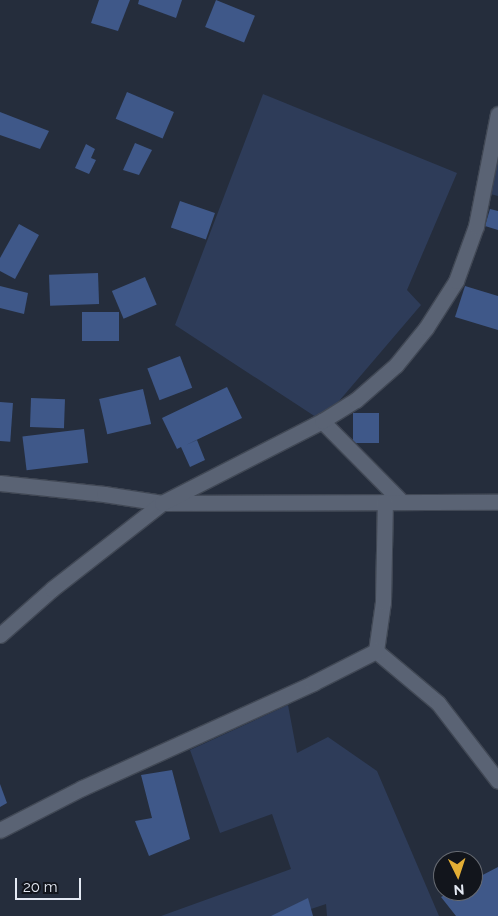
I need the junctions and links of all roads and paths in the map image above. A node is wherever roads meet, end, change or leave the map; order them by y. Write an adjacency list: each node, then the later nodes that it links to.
1 (498, 114): 2 (street)
2 (322, 421): 4 (street); 5 (street)
3 (0, 483): 5 (street)
4 (401, 501): 6 (street); 7 (street)
5 (162, 502): 6 (street); 8 (street)
6 (385, 502): 9 (street)
7 (498, 502)
8 (0, 635)
9 (376, 651): 10 (street); 11 (street)
10 (498, 781)
11 (0, 830)

